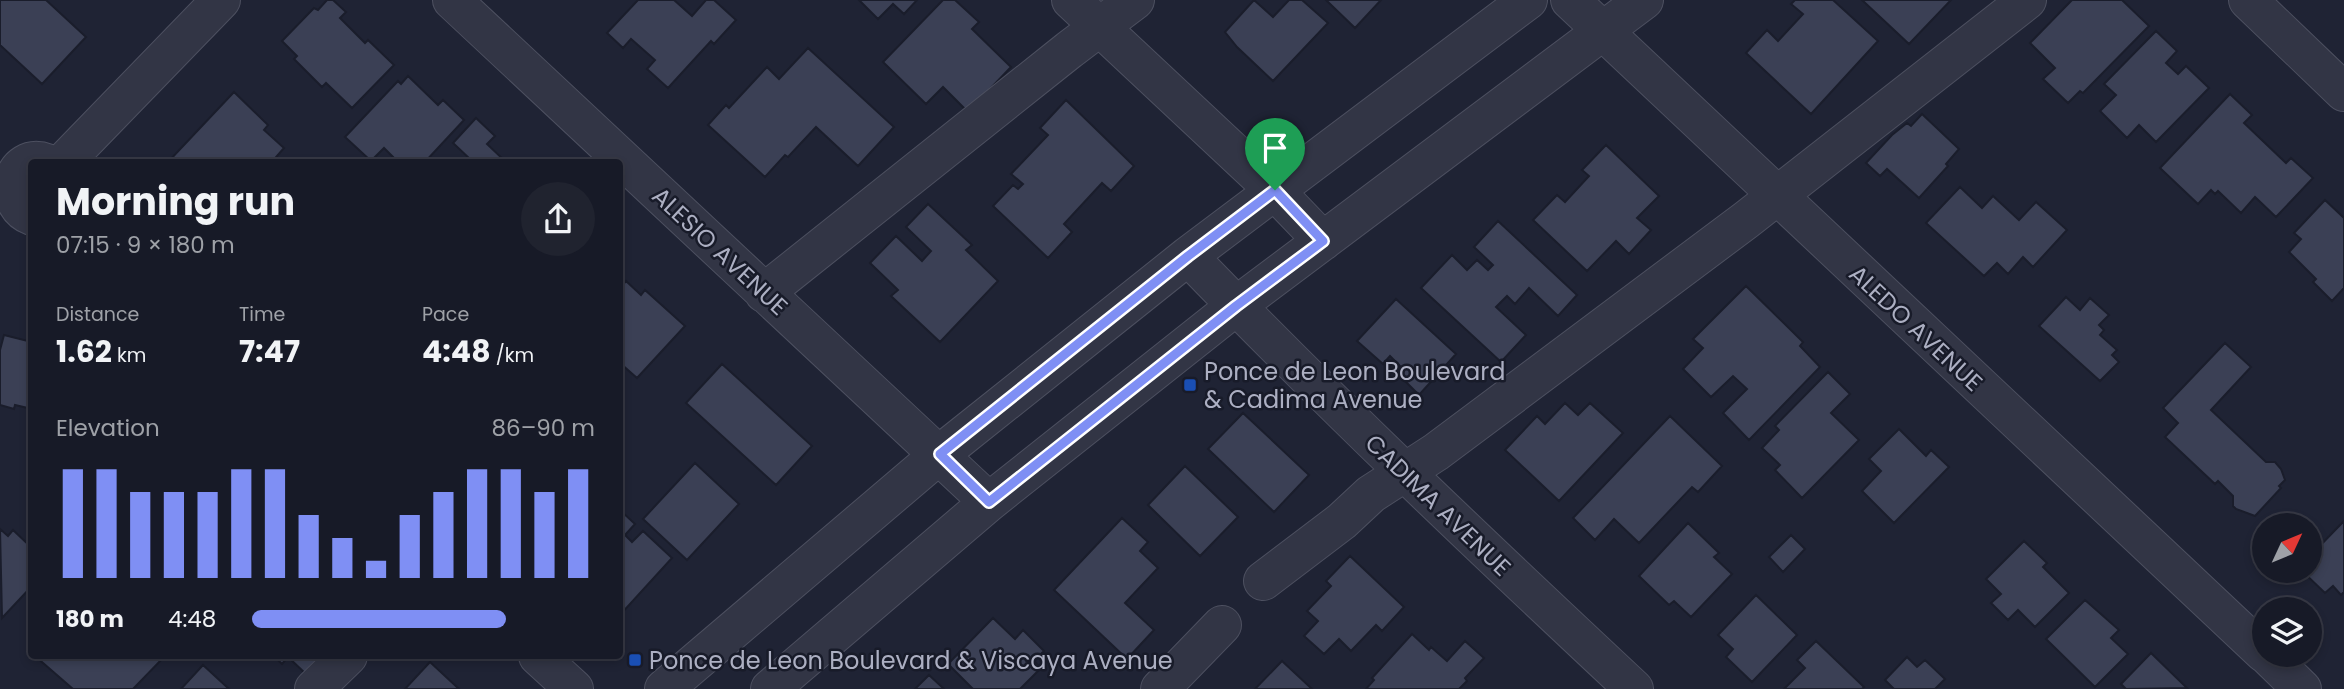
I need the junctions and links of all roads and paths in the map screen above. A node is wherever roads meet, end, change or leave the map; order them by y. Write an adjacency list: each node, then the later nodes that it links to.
1 (221, 0): 13 (street)
2 (452, 0): 14 (street, ALESIO AVENUE)
3 (1071, 0): 10 (street)
4 (1135, 0): 10 (street)
5 (1528, 0): 17 (street)
6 (1570, 0): 11 (street, ALEDO AVENUE)
7 (1644, 0): 11 (street)
8 (2027, 0): 18 (street)
9 (2248, 0): 12 (street)
10 (1099, 26): 17 (street); 22 (street)
11 (1603, 32): 18 (street, ALEDO AVENUE); 20 (street)
12 (2344, 92)
13 (67, 159)
14 (621, 159)
15 (623, 161): 22 (street, ALESIO AVENUE)
16 (21, 162): 19 (street)
17 (1275, 190): 20 (street); 21 (street)
18 (1777, 196): 25 (street); 29 (street, ALEDO AVENUE)
19 (17, 220)
20 (1323, 241): 23 (street)
21 (1188, 256): 23 (street, CADIMA AVENUE); 24 (street)
22 (764, 293): 24 (street, ALESIO AVENUE)
23 (1236, 306): 25 (street, CADIMA AVENUE); 26 (street)
24 (940, 454): 26 (street, ALESIO AVENUE); 35 (street)
25 (1403, 472): 27 (street); 38 (street, CADIMA AVENUE)
26 (989, 502): 36 (street)
27 (1263, 581)
28 (1222, 625): 37 (street)
29 (2252, 642)
30 (345, 659): 33 (street)
31 (541, 659): 34 (street)
32 (2279, 667): 39 (street, ALEDO AVENUE)
33 (314, 689)
34 (574, 689)
35 (664, 689)
36 (770, 689)
37 (1160, 689)
38 (1634, 689)
39 (2302, 689)

